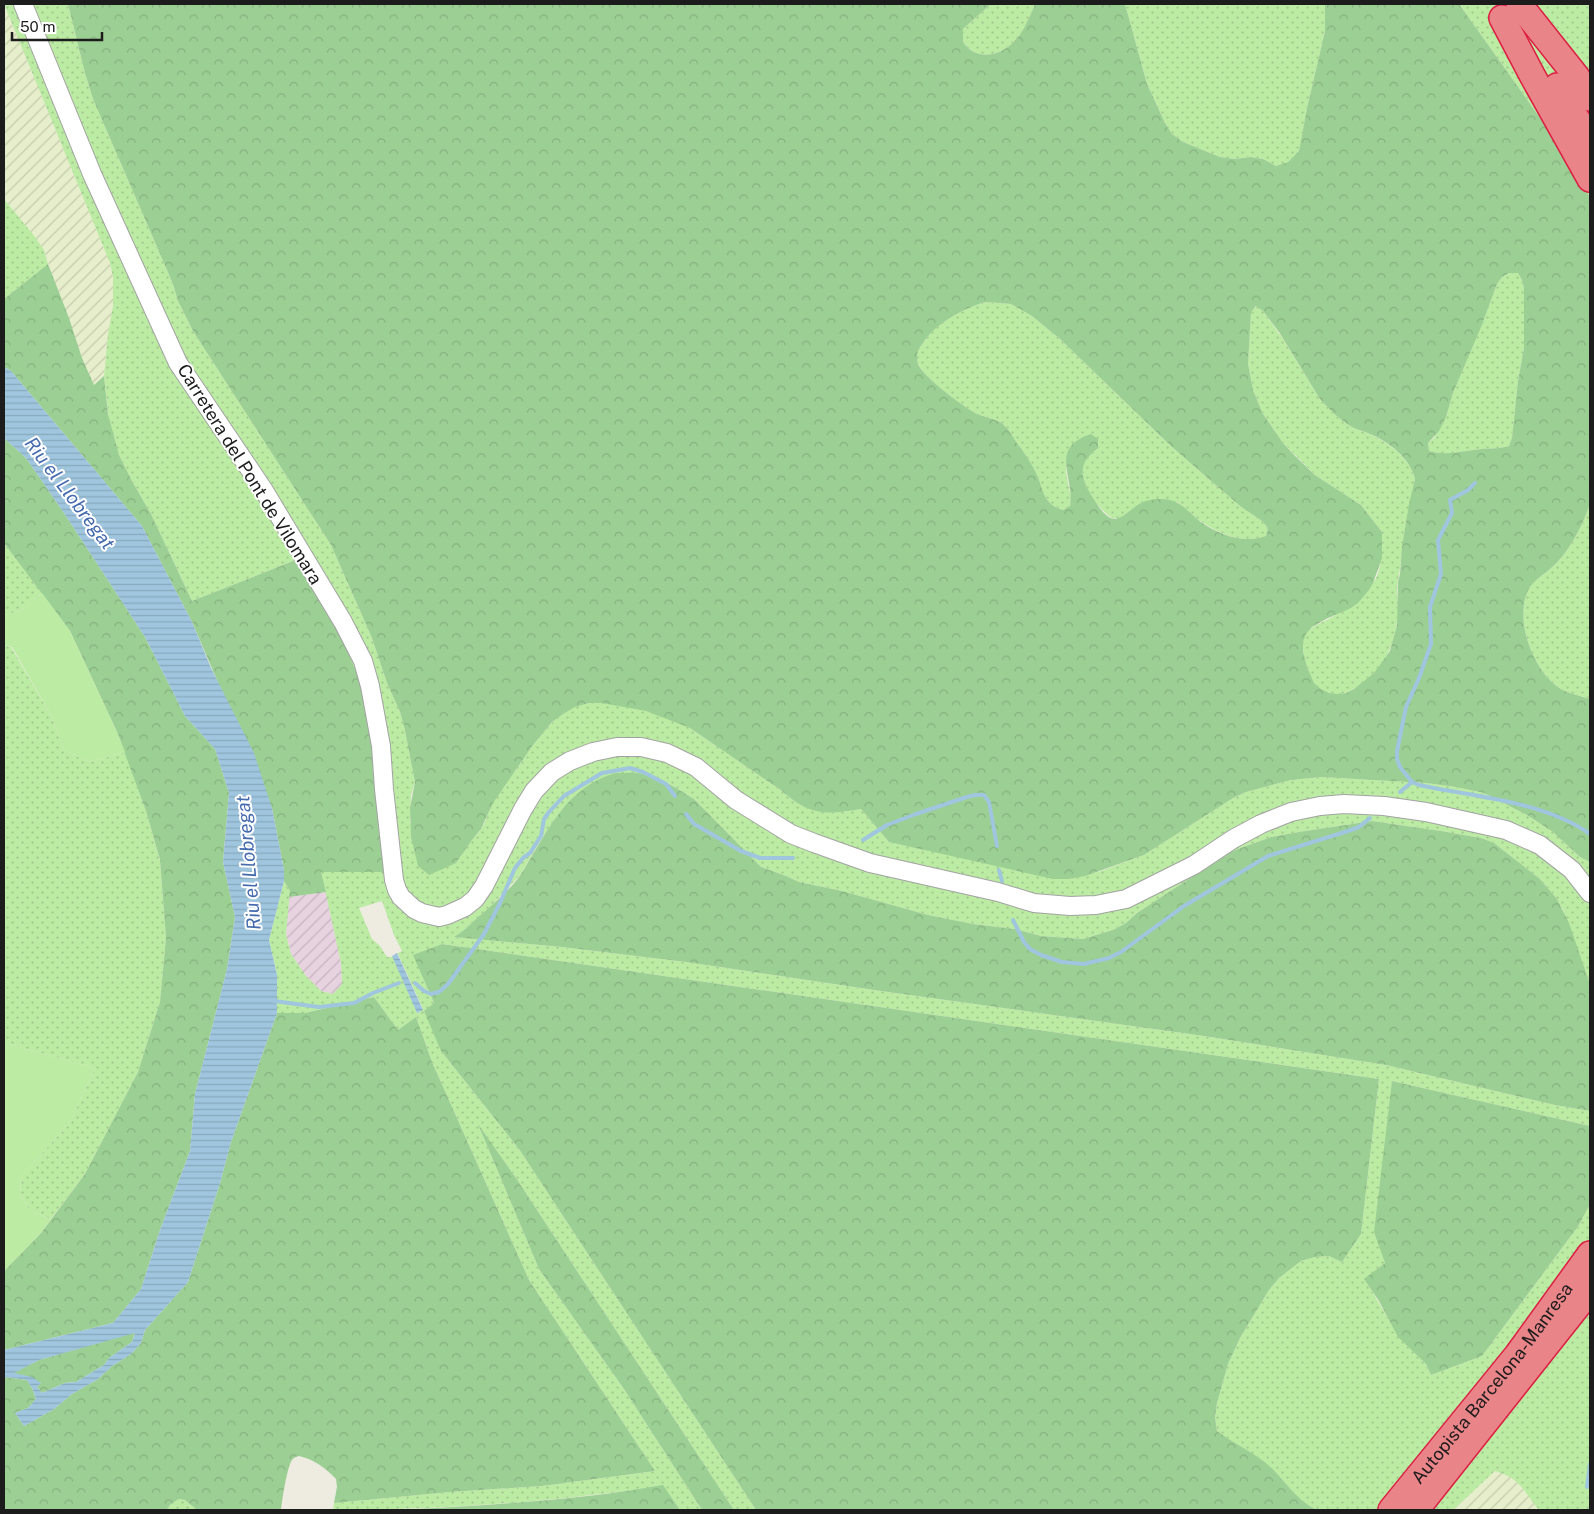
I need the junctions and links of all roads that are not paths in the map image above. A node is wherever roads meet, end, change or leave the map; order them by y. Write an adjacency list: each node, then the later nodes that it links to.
1 (23, 4): 7 (street, Carretera del Pont de Vilomara)
2 (1504, 8): 3 (highway); 5 (highway); 6 (highway)
3 (1583, 83): 4 (highway)
4 (1590, 98)
5 (1590, 141)
6 (1590, 179)
7 (1589, 894)
8 (1590, 1254): 10 (highway, Autopista Barcelona-Manresa)
9 (1590, 1286): 11 (highway, Autopista Barcelona-Manresa)
10 (1391, 1510)
11 (1416, 1510)

